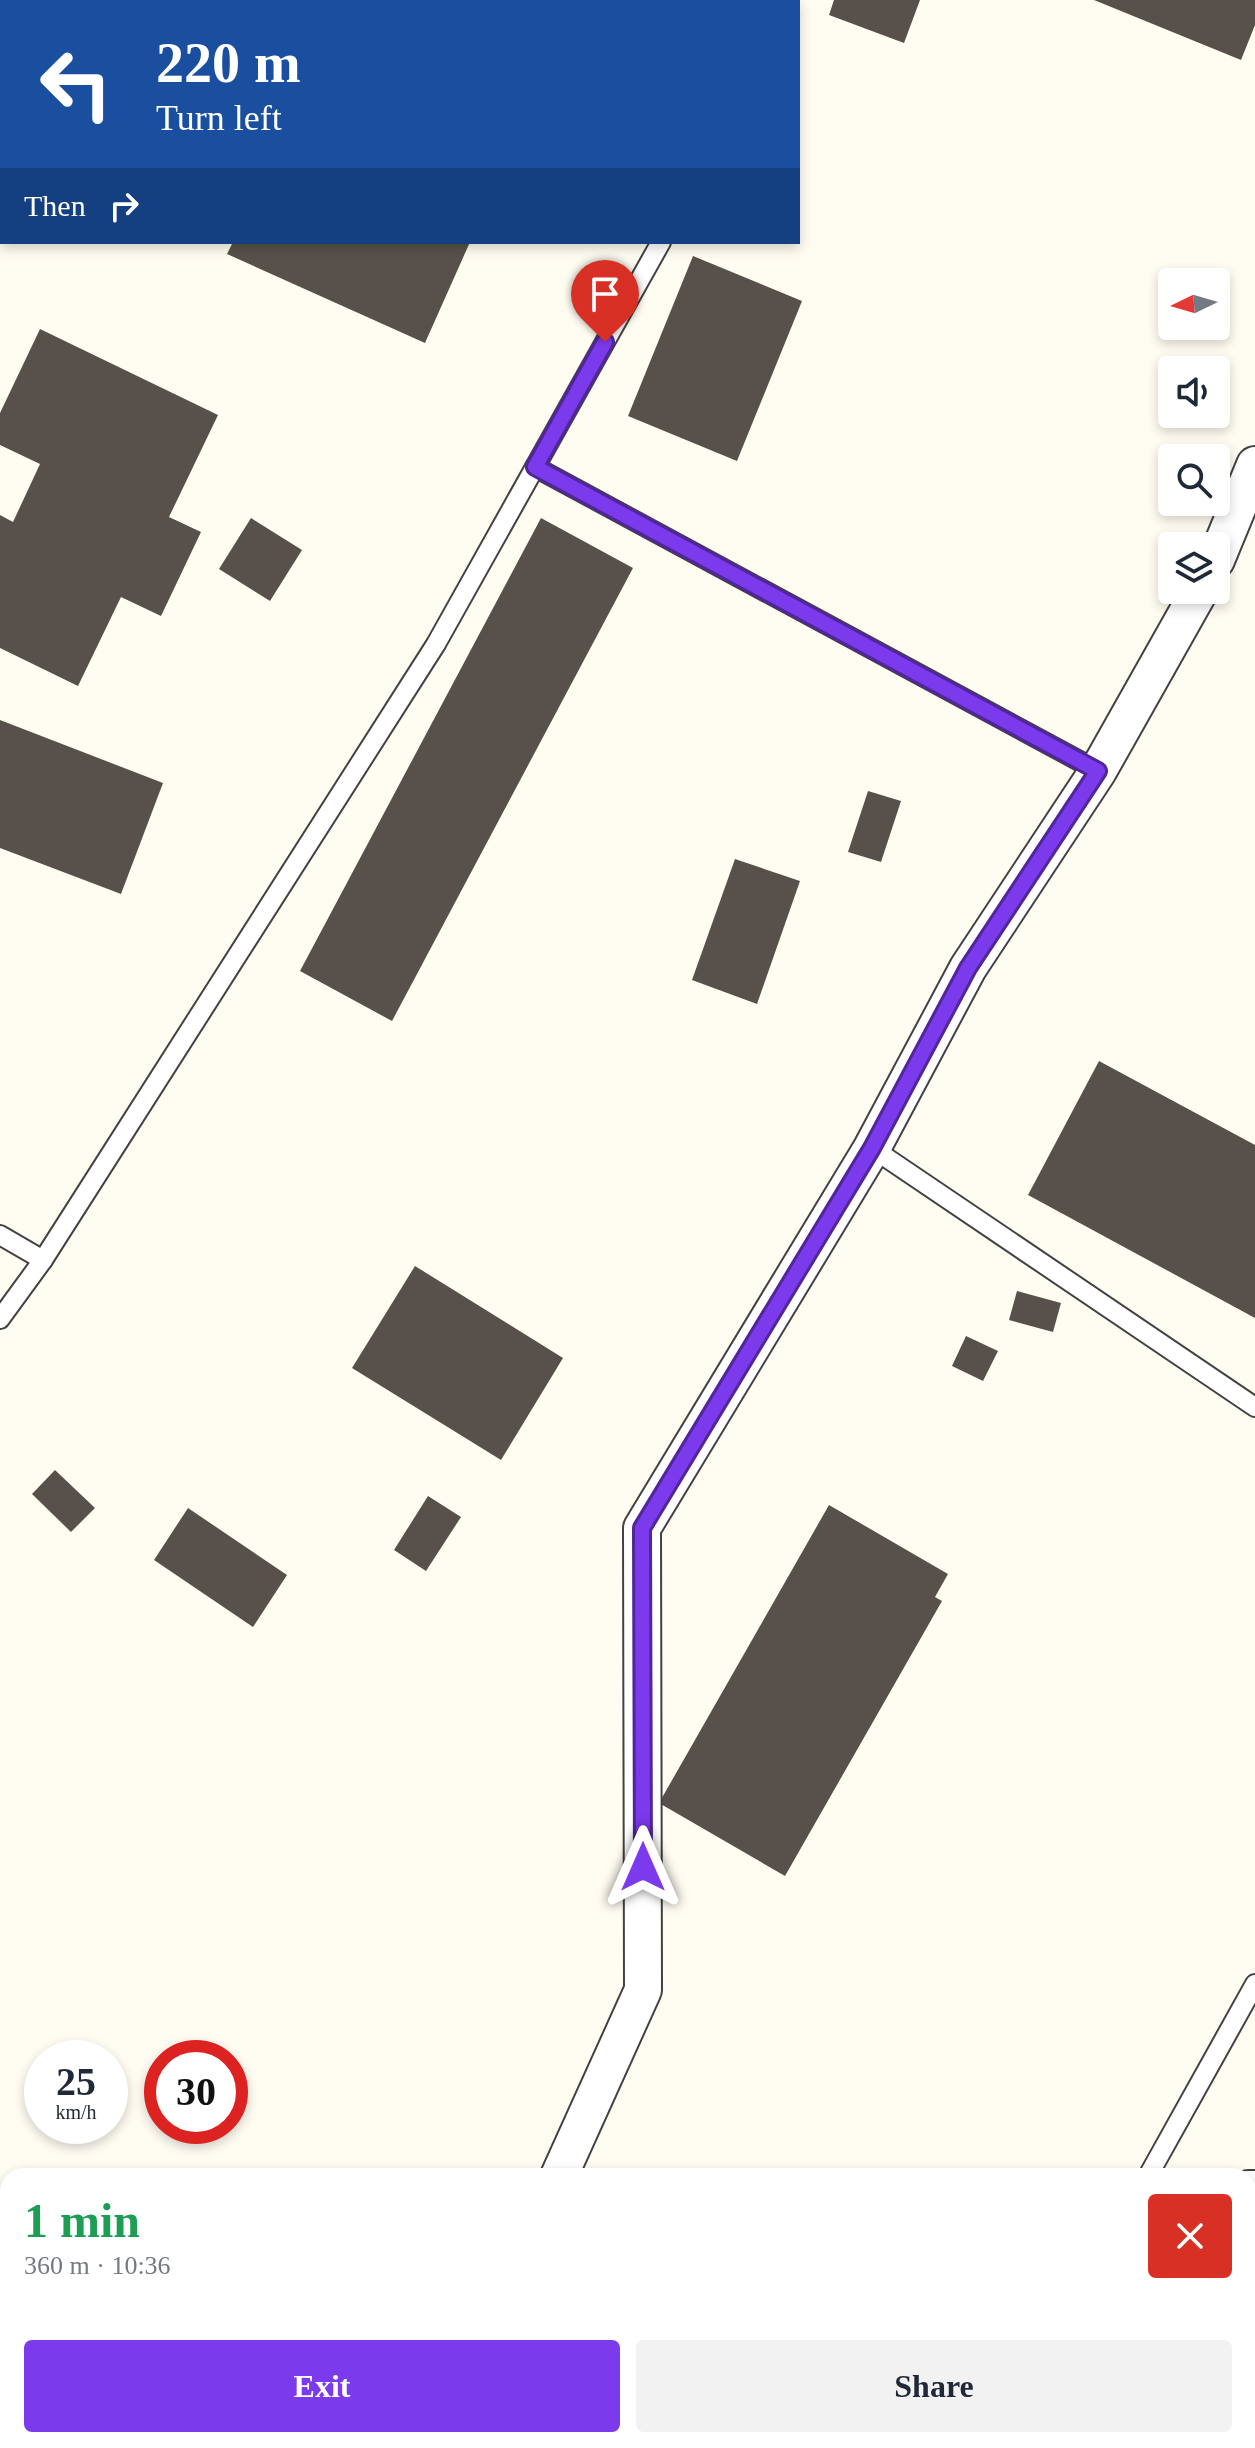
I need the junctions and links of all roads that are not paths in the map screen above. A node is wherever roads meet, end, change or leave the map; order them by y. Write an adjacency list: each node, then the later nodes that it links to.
1 (660, 244): 3 (lane)
2 (1255, 465): 4 (street)
3 (535, 467): 6 (lane); 9 (lane)
4 (1227, 532)
5 (1192, 604): 6 (street)
6 (1098, 771): 7 (street)
7 (872, 1148): 11 (lane); 13 (street)
8 (0, 1235): 9 (lane)
9 (43, 1260): 10 (lane)
10 (0, 1319)
11 (1255, 1407)
12 (1255, 1984): 14 (lane)
13 (563, 2168)
14 (1152, 2168)

